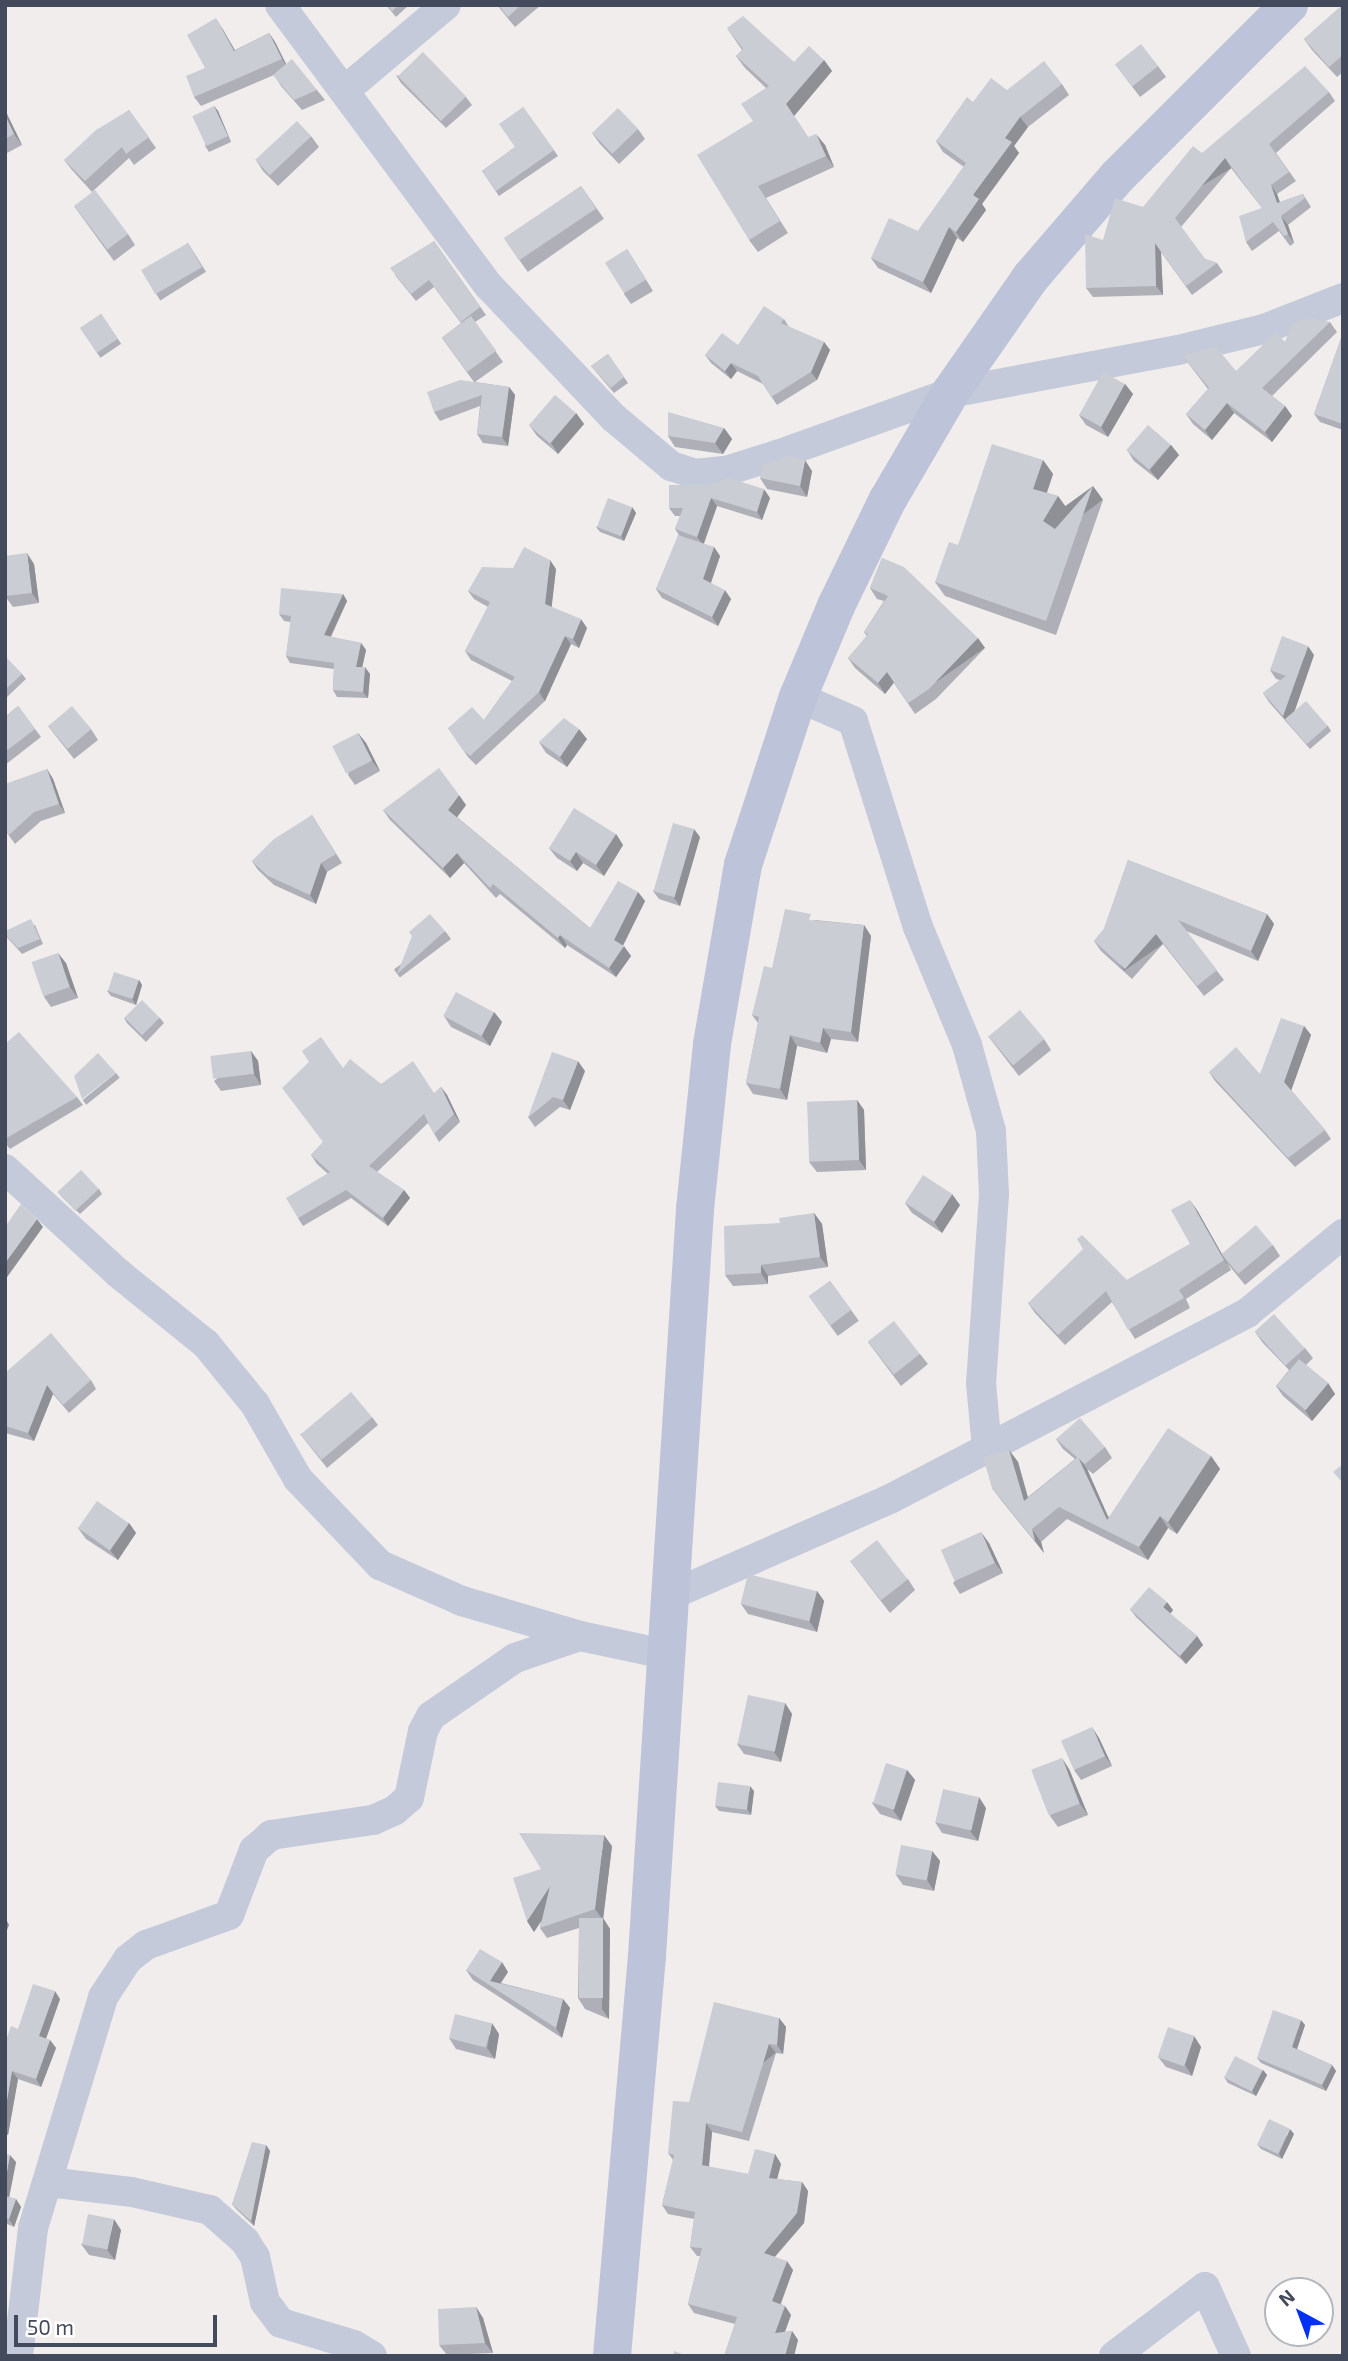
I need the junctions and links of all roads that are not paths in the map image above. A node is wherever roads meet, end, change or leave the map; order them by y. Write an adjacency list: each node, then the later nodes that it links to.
1 (281, 5): 4 (street)
2 (446, 5): 4 (street)
3 (1289, 5): 6 (main road)
4 (344, 91): 6 (street)
5 (1343, 298): 6 (street)
6 (950, 393): 7 (main road)
7 (798, 697): 10 (street); 11 (main road)
8 (5, 1169): 12 (street)
9 (1343, 1234): 10 (street)
10 (987, 1449): 11 (street)
11 (669, 1596): 13 (main road)
12 (580, 1636): 13 (street); 14 (street)
13 (665, 1654): 17 (main road)
14 (48, 2182): 15 (street); 16 (street)
15 (18, 2356)
16 (372, 2356)
17 (612, 2356)
18 (1114, 2356): 19 (street)
19 (1236, 2356)

